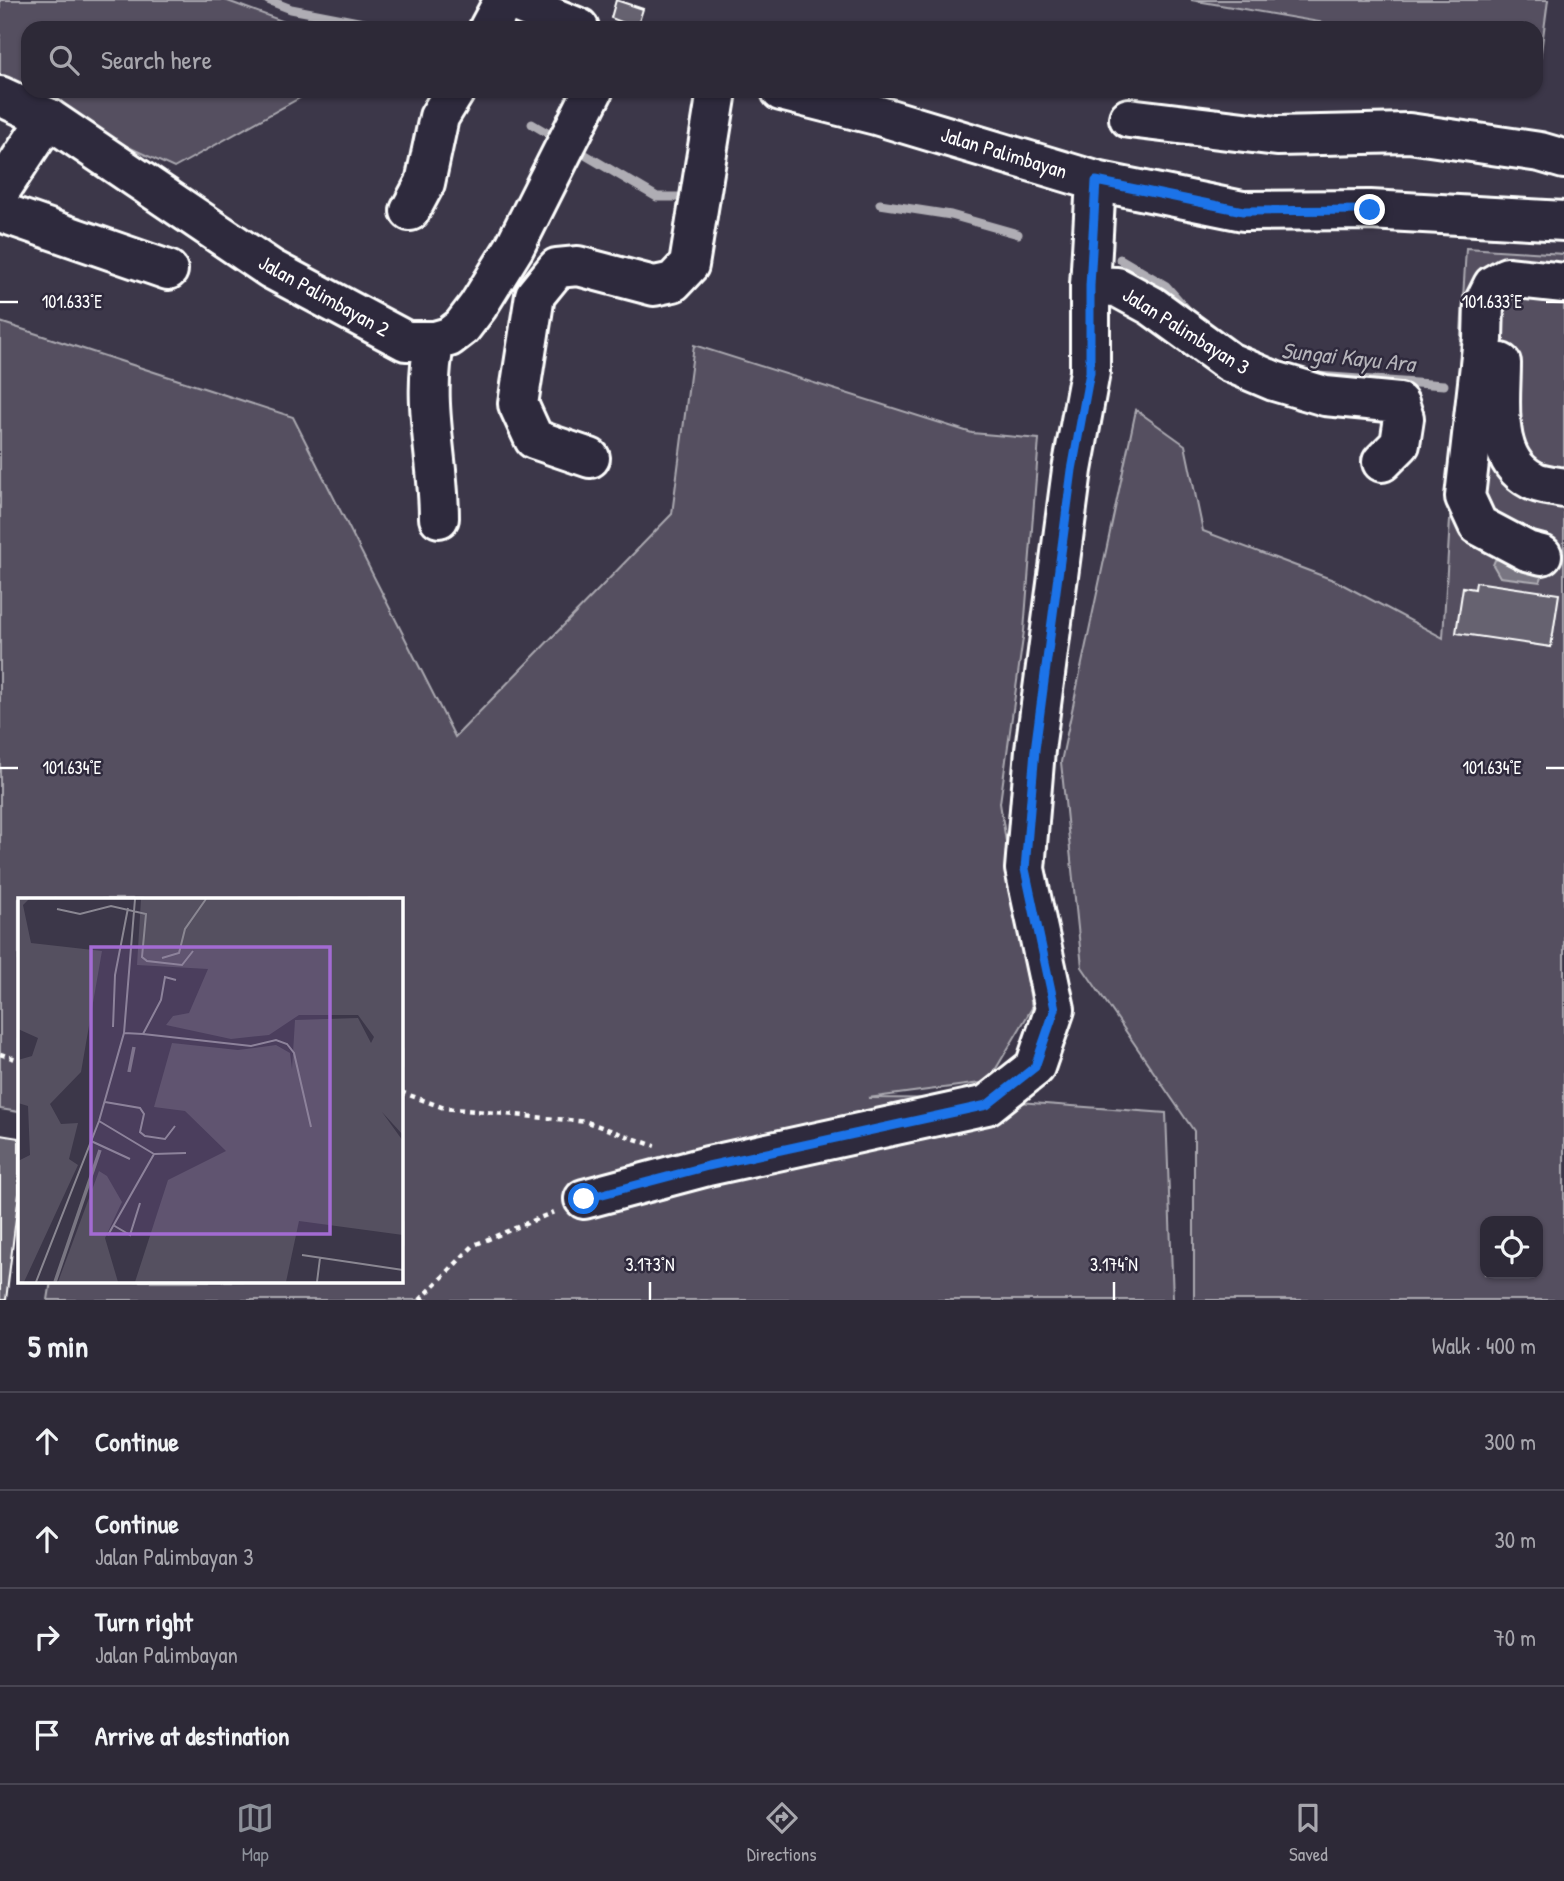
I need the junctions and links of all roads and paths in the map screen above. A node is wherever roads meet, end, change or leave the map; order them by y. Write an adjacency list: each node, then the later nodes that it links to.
1 (504, 0): 3 (street)
2 (510, 0): 4 (street)
3 (493, 21)
4 (562, 21)
5 (0, 96): 10 (street, Jalan Palimbayan 2)
6 (451, 98): 15 (street)
7 (589, 98): 22 (street)
8 (716, 98): 23 (street)
9 (808, 98): 13 (street, Jalan Palimbayan)
10 (48, 118): 14 (street); 22 (street, Jalan Palimbayan 2)
11 (1129, 118): 12 (street)
12 (1564, 159)
13 (1096, 181): 17 (street, Jalan Palimbayan); 20 (street)
14 (0, 191)
15 (410, 211)
16 (0, 212): 18 (street)
17 (1564, 221)
18 (168, 270)
19 (1564, 283): 21 (street)
20 (1090, 286): 24 (street, Jalan Palimbayan 3); 32 (street)
21 (1483, 339): 25 (street); 27 (street)
22 (435, 341): 26 (street)
23 (590, 458)
24 (1382, 462)
25 (1564, 488)
26 (439, 518)
27 (1542, 555)
28 (0, 1054): 29 (path)
29 (18, 1060)
30 (402, 1092): 31 (path)
31 (660, 1148)
32 (584, 1199): 33 (path)
33 (419, 1300)

